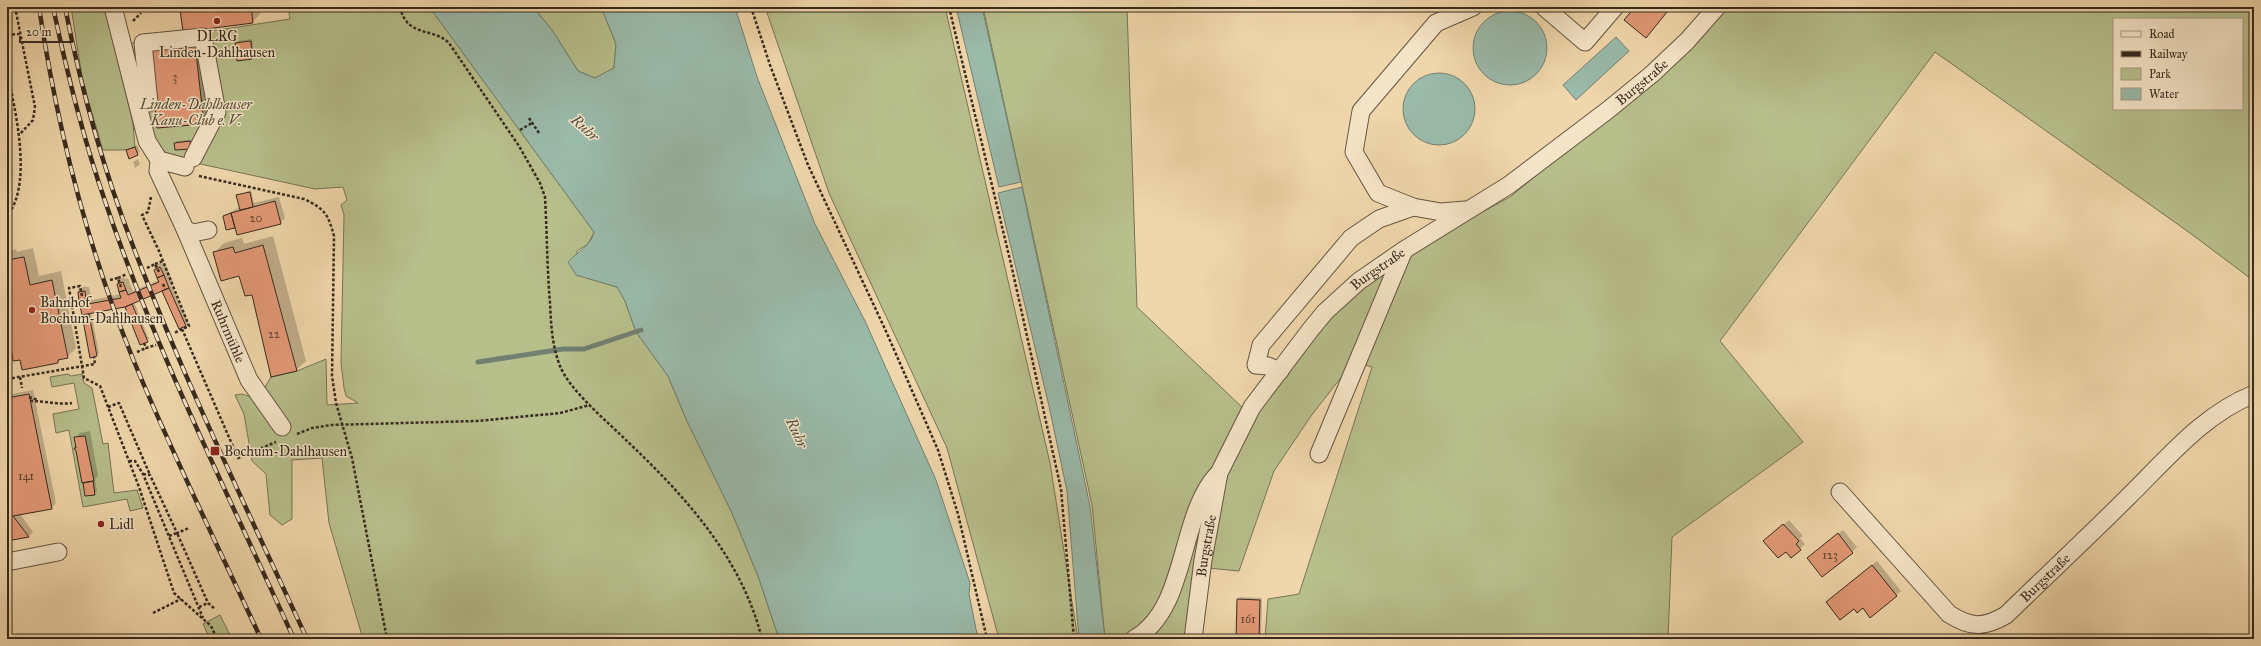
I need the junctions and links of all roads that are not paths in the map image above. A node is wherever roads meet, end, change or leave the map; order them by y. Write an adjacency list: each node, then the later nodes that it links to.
1 (113, 7): 7 (street, Ruhrmühle)
2 (1473, 7): 8 (street)
3 (1544, 7): 4 (street)
4 (1615, 7)
5 (1717, 7): 9 (street, Burgstraße)
6 (149, 103): 7 (street)
7 (159, 165): 10 (street, Ruhrmühle)
8 (1413, 207): 9 (street); 13 (street)
9 (1469, 210): 12 (street, Burgstraße)
10 (185, 230): 11 (street); 15 (street, Ruhrmühle)
11 (208, 230)
12 (1404, 250): 13 (street, Burgstraße); 16 (street)
13 (1280, 371): 17 (street, Burgstraße)
14 (2254, 394): 18 (street, Burgstraße)
15 (282, 427)
16 (1319, 454)
17 (1219, 473): 21 (street); 22 (street, Burgstraße)
18 (1840, 492)
19 (58, 552): 20 (street)
20 (7, 562)
21 (1134, 639)
22 (1193, 639)

